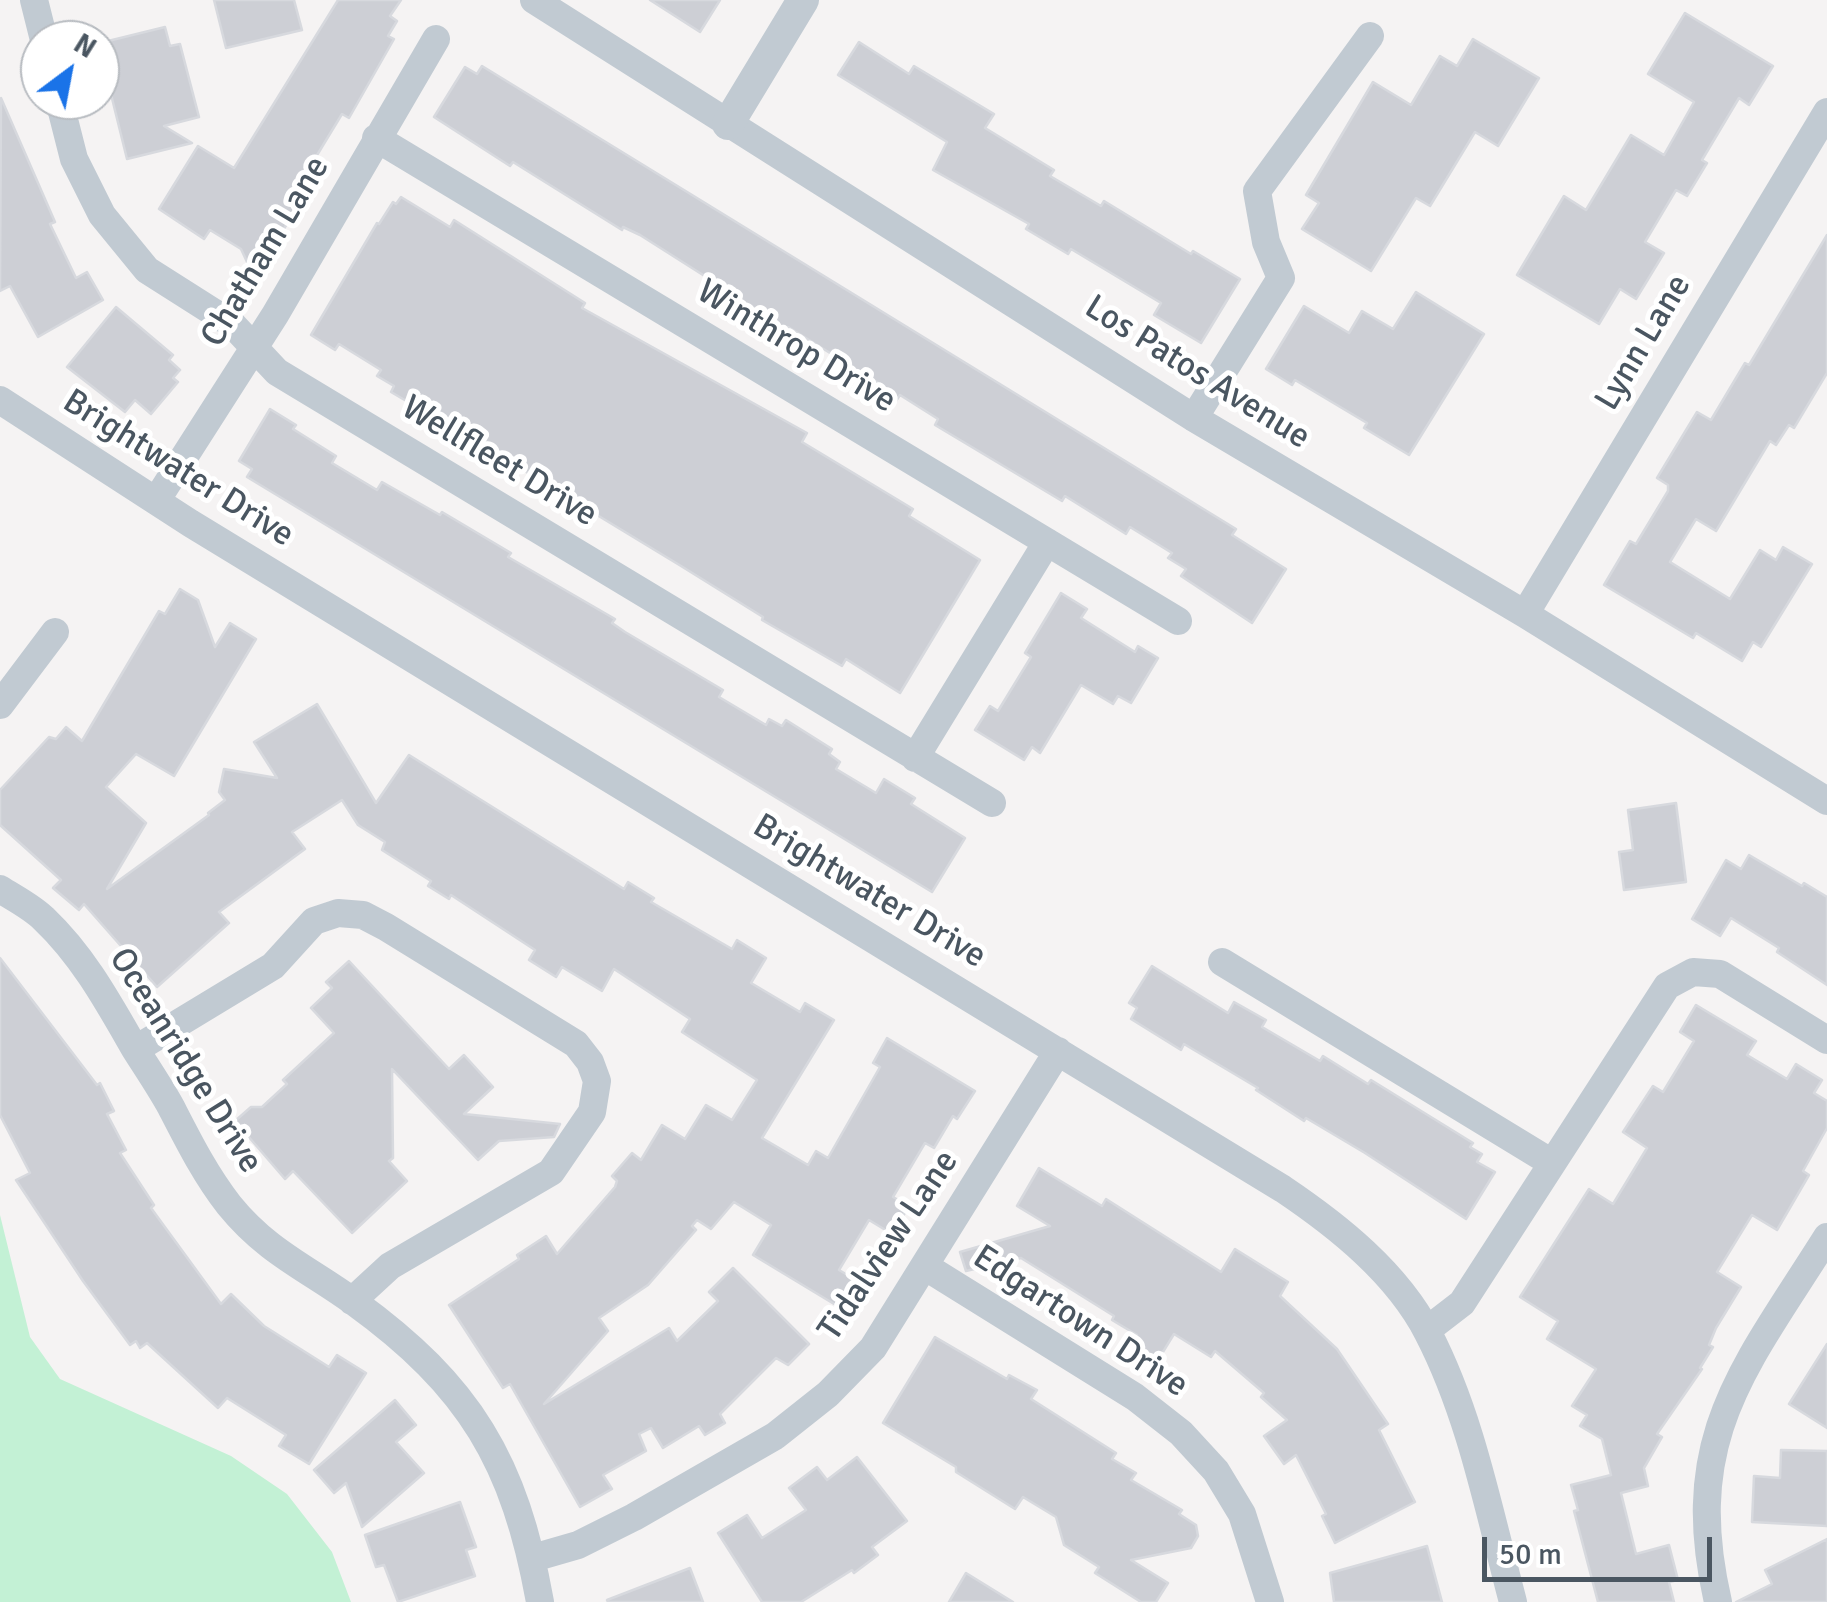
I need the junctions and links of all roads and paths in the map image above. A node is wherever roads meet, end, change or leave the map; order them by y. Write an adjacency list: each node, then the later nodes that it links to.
1 (534, 0): 7 (street, Los Patos Avenue)
2 (804, 0): 7 (street)
3 (1370, 36): 11 (street)
4 (436, 39): 8 (street, Chatham Lane)
5 (1827, 112): 14 (street, Lynn Lane)
6 (64, 120): 9 (street, Wellfleet Drive)
7 (728, 124): 11 (street, Los Patos Avenue)
8 (376, 138): 9 (street, Chatham Lane); 13 (street, Winthrop Drive)
9 (253, 349): 12 (street, Chatham Lane); 18 (street, Wellfleet Drive)
10 (0, 400): 12 (street, Brightwater Drive)
11 (1194, 418): 14 (street, Los Patos Avenue)
12 (156, 501): 25 (street, Brightwater Drive)
13 (1047, 542): 15 (street, Winthrop Drive); 18 (street)
14 (1525, 614): 19 (street, Los Patos Avenue)
15 (1178, 620)
16 (55, 632): 17 (street)
17 (0, 705)
18 (916, 758): 20 (street, Wellfleet Drive)
19 (1827, 800)
20 (992, 803)
21 (0, 889): 24 (street, Oceanridge Drive)
22 (1222, 962): 26 (street)
23 (1827, 1040): 26 (street)
24 (136, 1049): 29 (street, Oceanridge Drive); 29 (street)
25 (1058, 1052): 28 (street, Tidalview Lane); 30 (street, Brightwater Drive)
26 (1552, 1164): 30 (street)
27 (1827, 1237): 35 (street)
28 (926, 1267): 31 (street, Tidalview Lane); 33 (street, Edgartown Drive)
29 (352, 1301): 31 (street, Oceanridge Drive)
30 (1427, 1330): 34 (street, Brightwater Drive)
31 (533, 1558): 32 (street, Oceanridge Drive)
32 (540, 1602)
33 (1270, 1602)
34 (1513, 1602)
35 (1718, 1602)

